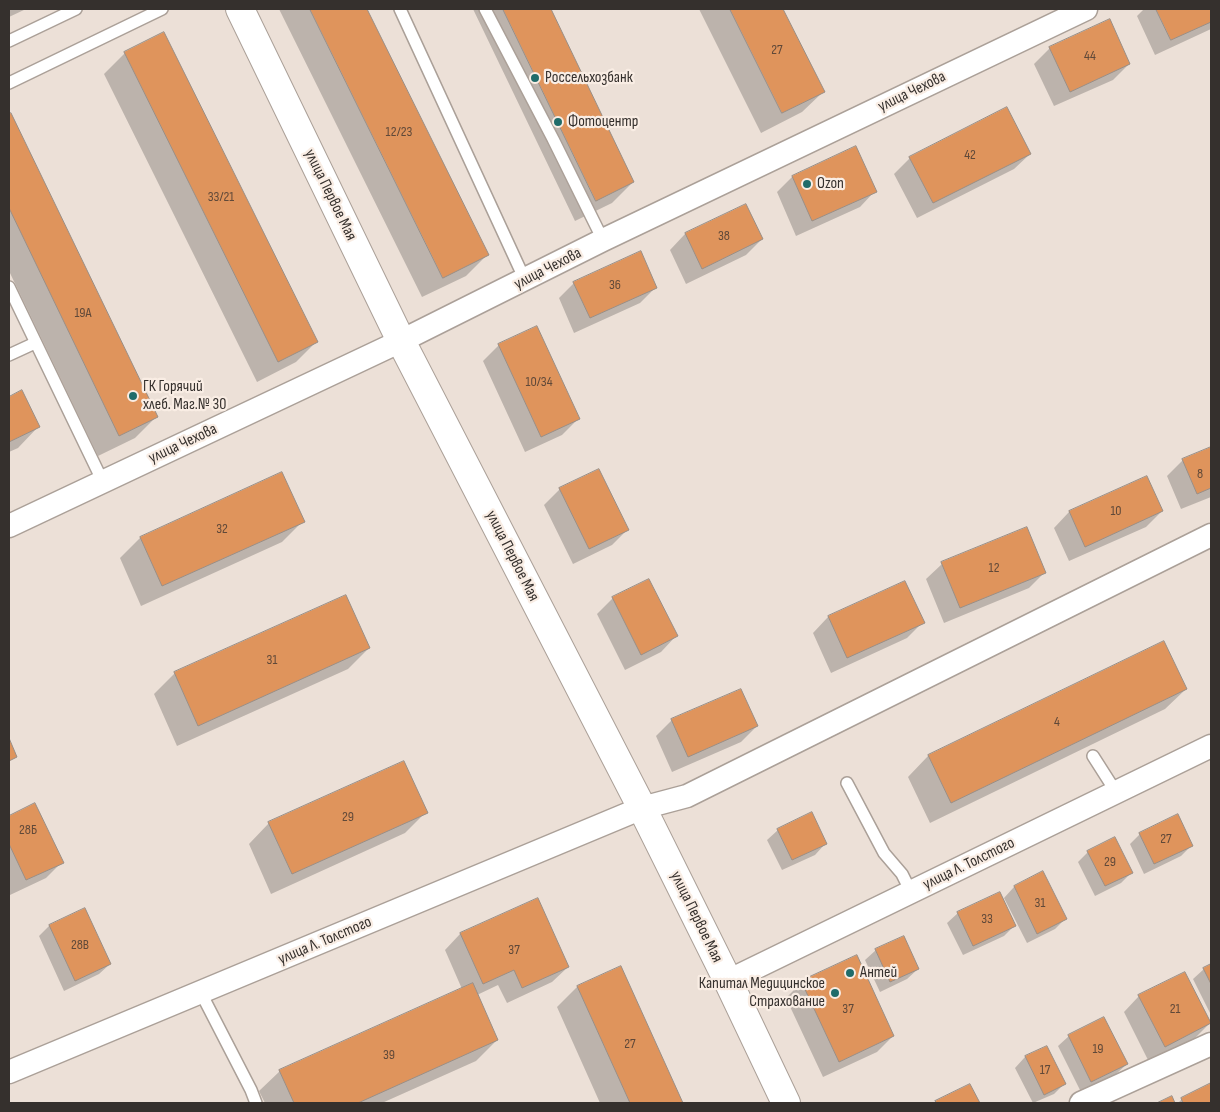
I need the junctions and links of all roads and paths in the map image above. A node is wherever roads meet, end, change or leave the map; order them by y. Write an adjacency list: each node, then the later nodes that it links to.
1 (76, 9): 7 (lane)
2 (162, 9): 8 (lane)
3 (240, 9): 12 (street, улица Первое Мая)
4 (400, 9): 10 (lane)
5 (486, 9): 9 (lane)
6 (1086, 9): 9 (street, улица Чехова)
7 (9, 41)
8 (9, 84)
9 (603, 240): 10 (street, улица Чехова)
10 (525, 280): 12 (street, улица Чехова)
11 (9, 288): 13 (lane)
12 (401, 341): 15 (street, улица Чехова); 22 (street, улица Первое Мая)
13 (35, 343): 14 (lane); 15 (lane)
14 (9, 355)
15 (103, 482): 16 (street, улица Чехова)
16 (9, 526)
17 (1211, 535): 22 (street, улица Л. Толстого)
18 (1211, 746): 21 (street, улица Л. Толстого)
19 (1093, 756): 21 (lane)
20 (847, 782): 23 (lane)
21 (1116, 792): 23 (street, улица Л. Толстого)
22 (642, 808): 24 (street, улица Первое Мая); 25 (street, улица Л. Толстого)
23 (911, 892): 24 (street, улица Л. Толстого)
24 (728, 981): 29 (street, улица Первое Мая)
25 (201, 993): 27 (street, улица Л. Толстого); 28 (lane)
26 (1211, 1044): 30 (street)
27 (9, 1072)
28 (256, 1103)
29 (786, 1103)
30 (1081, 1103)

